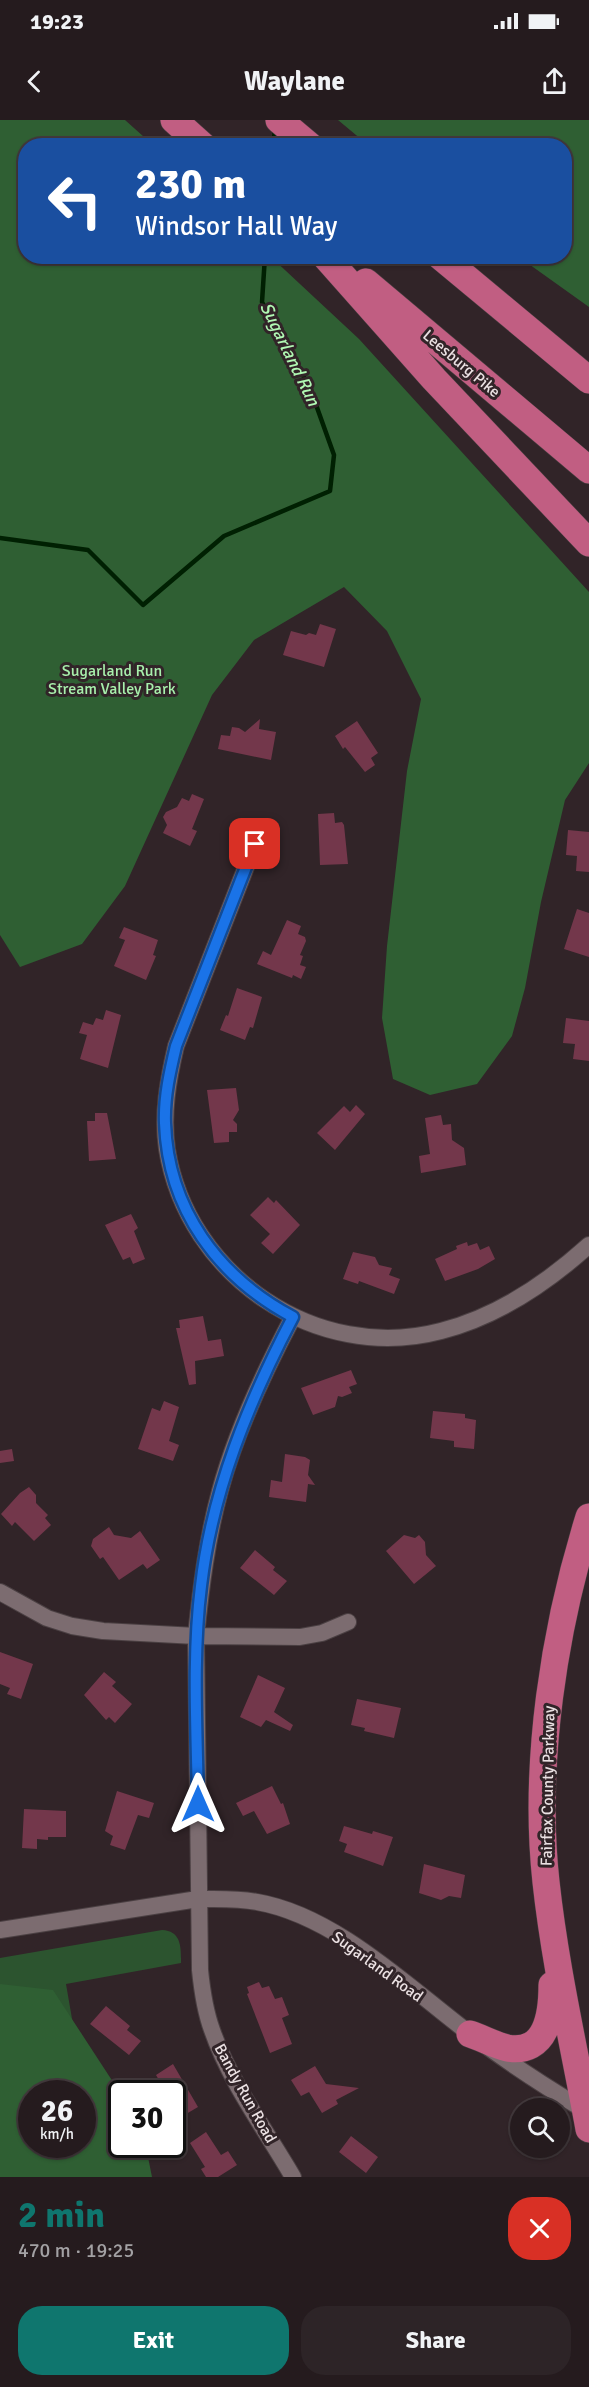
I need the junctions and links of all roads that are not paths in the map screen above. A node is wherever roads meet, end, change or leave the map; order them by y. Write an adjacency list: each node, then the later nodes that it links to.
1 (174, 120): 3 (highway)
2 (279, 120): 4 (highway)
3 (194, 138)
4 (300, 138)
5 (332, 264): 12 (highway)
6 (344, 264): 11 (highway, Leesburg Pike)
7 (450, 264): 10 (highway)
8 (459, 264): 9 (highway)
9 (589, 362)
10 (589, 380)
11 (589, 470)
12 (589, 543)
13 (255, 844): 15 (street)
14 (589, 1245): 15 (street)
15 (293, 1317): 19 (street, Bandy Run Road)
16 (589, 1517): 21 (highway, Fairfax County Parkway)
17 (0, 1592): 19 (street)
18 (348, 1622): 19 (street)
19 (196, 1636): 20 (street, Bandy Run Road)
20 (198, 1899): 22 (street, Sugarland Road); 23 (street, Sugarland Road); 25 (street, Bandy Run Road)
21 (551, 1920): 23 (highway); 24 (highway, Fairfax County Parkway)
22 (0, 1930)
23 (470, 2034): 24 (street, Sugarland Road)
24 (587, 2120)
25 (293, 2177)

